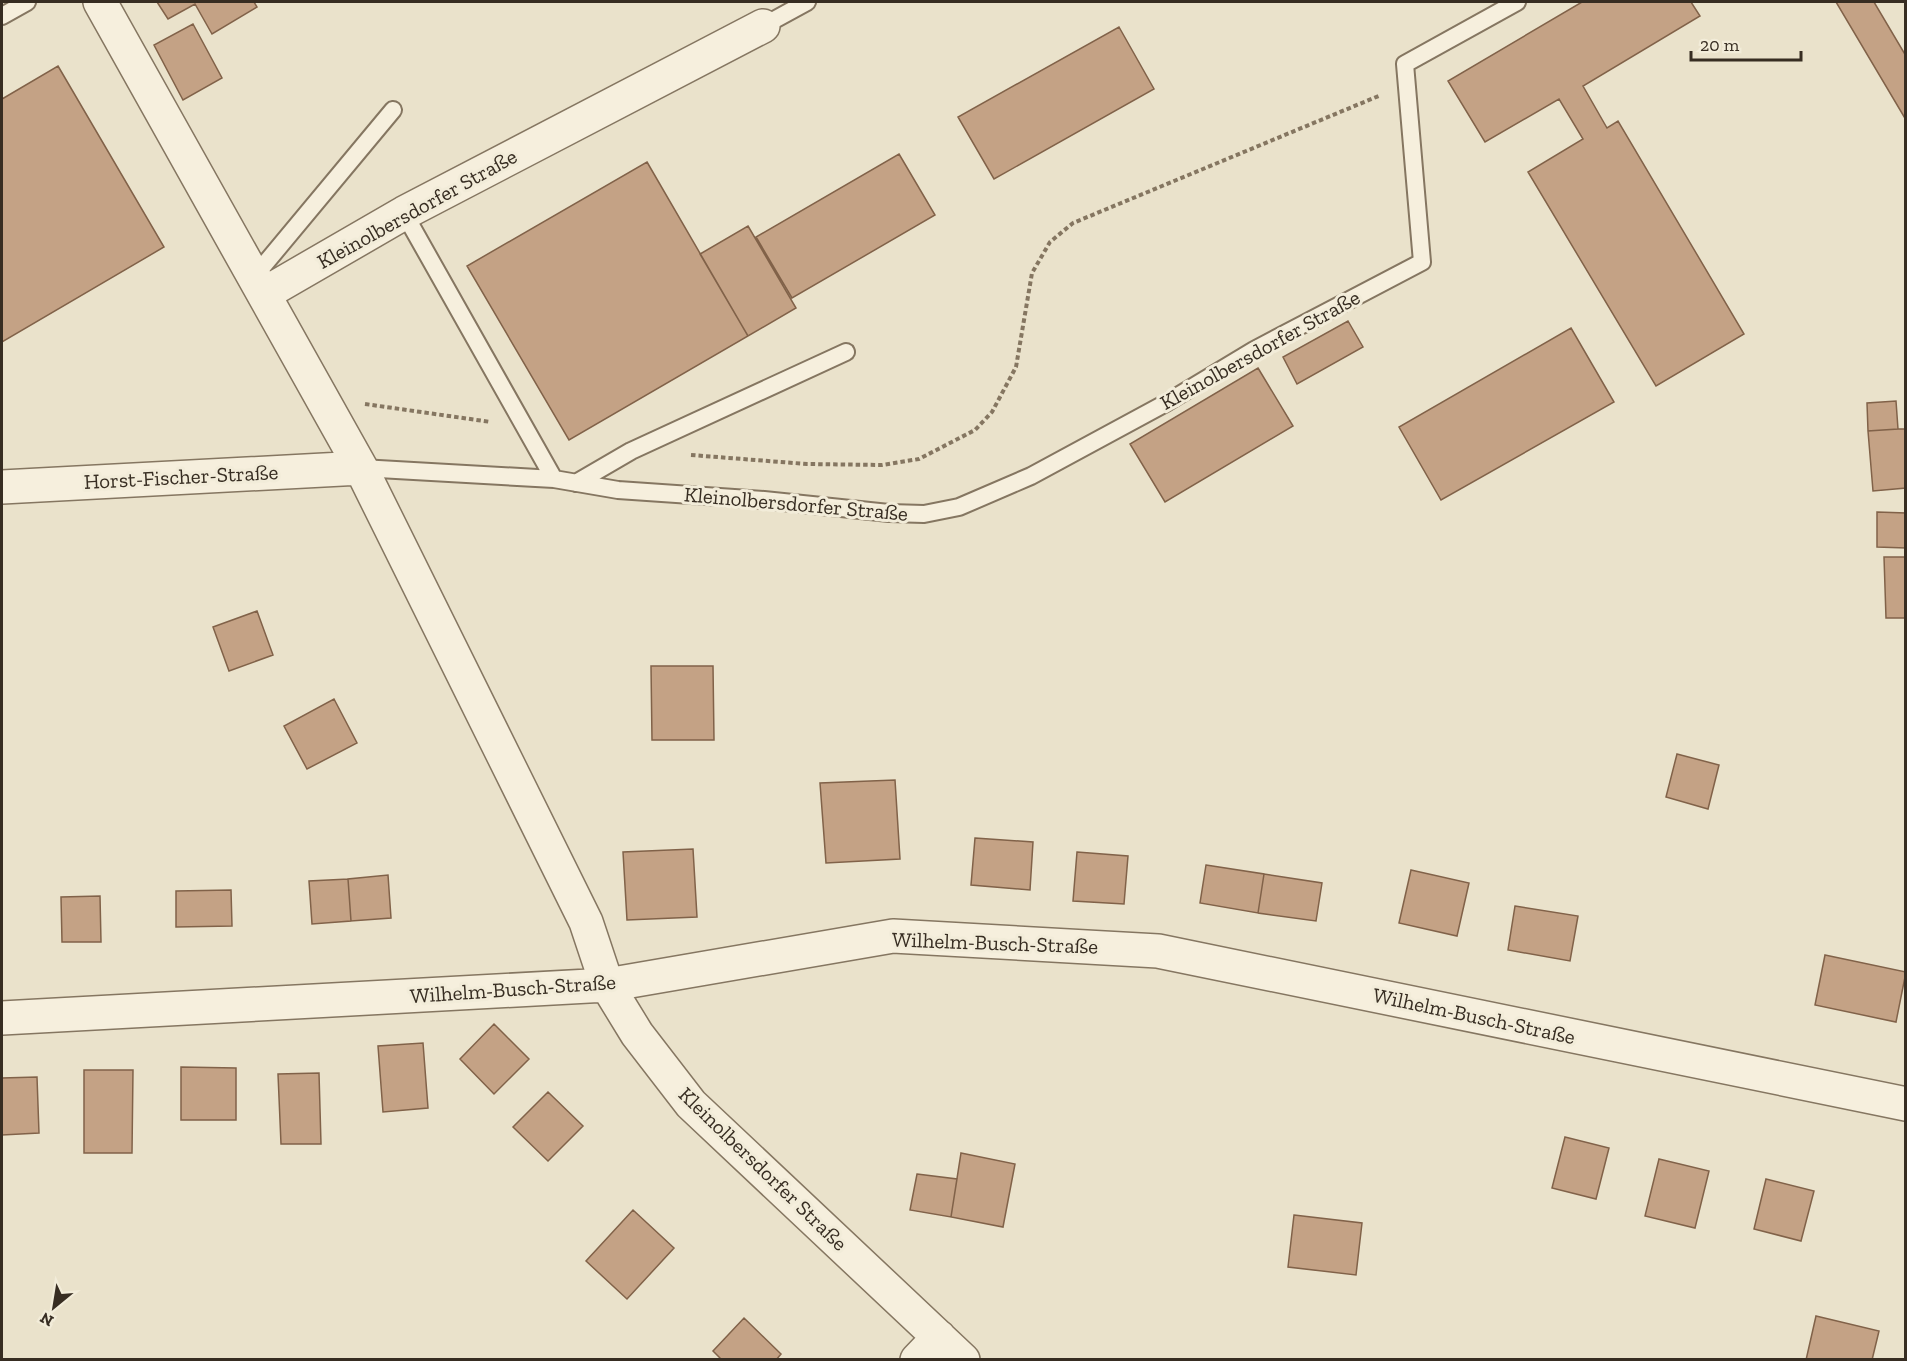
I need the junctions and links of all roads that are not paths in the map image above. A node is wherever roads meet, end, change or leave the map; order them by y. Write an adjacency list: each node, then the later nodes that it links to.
1 (27, 2): 5 (lane)
2 (100, 2): 9 (street, Kleinolbersdorfer Straße)
3 (807, 2): 6 (lane)
4 (1517, 2): 13 (lane, Kleinolbersdorfer Straße)
5 (2, 16)
6 (763, 26): 8 (street, Kleinolbersdorfer Straße)
7 (393, 110): 9 (lane)
8 (404, 213): 9 (street, Kleinolbersdorfer Straße); 12 (lane)
9 (259, 285): 11 (street, Kleinolbersdorfer Straße)
10 (846, 352): 13 (lane)
11 (361, 468): 12 (lane, Kleinolbersdorfer Straße); 14 (street, Horst-Fischer-Straße); 15 (street, Kleinolbersdorfer Straße)
12 (554, 479): 13 (lane, Kleinolbersdorfer Straße)
13 (576, 483)
14 (2, 487)
15 (607, 985): 16 (street, Wilhelm-Busch-Straße); 17 (street, Wilhelm-Busch-Straße); 18 (street, Kleinolbersdorfer Straße)
16 (2, 1018)
17 (1905, 1104)
18 (939, 1337): 19 (street); 20 (street, Kleinolbersdorfer Straße)
19 (917, 1359)
20 (963, 1359)

